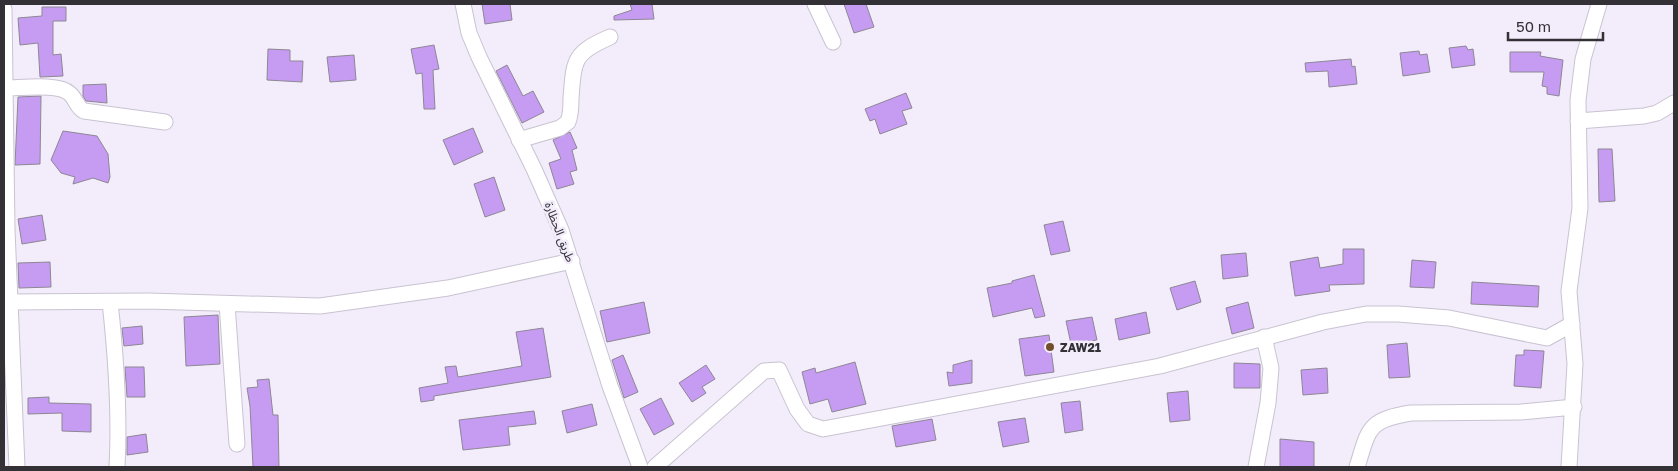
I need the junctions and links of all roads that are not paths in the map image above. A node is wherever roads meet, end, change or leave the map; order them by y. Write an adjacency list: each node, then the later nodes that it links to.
1 (463, 4): 11 (street, طريق الحظارة)
2 (815, 4): 6 (street)
3 (1599, 4): 9 (street)
4 (4, 10): 7 (street)
5 (610, 37): 11 (street)
6 (833, 42)
7 (6, 88): 10 (street); 13 (street)
8 (1674, 103): 9 (street)
9 (1578, 121): 16 (street)
10 (164, 122)
11 (519, 140): 12 (street, طريق الحظارة)
12 (572, 261): 15 (street); 22 (street, طريق الحظارة)
13 (10, 302): 14 (street); 20 (street)
14 (110, 302): 15 (street); 21 (street)
15 (226, 304): 19 (street)
16 (1572, 324): 17 (street); 18 (street)
17 (1264, 337): 23 (street); 24 (street)
18 (1574, 407): 25 (street); 26 (street)
19 (237, 444)
20 (17, 467)
21 (117, 467)
22 (640, 467)
23 (655, 467)
24 (1256, 467)
25 (1357, 467)
26 (1569, 467)

